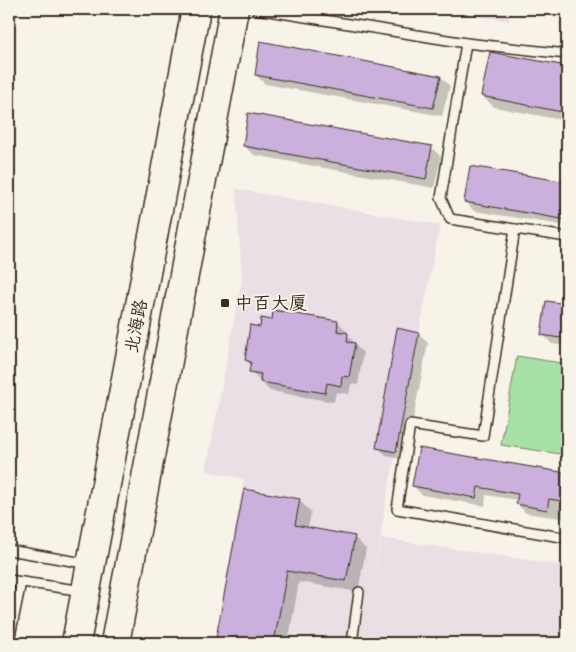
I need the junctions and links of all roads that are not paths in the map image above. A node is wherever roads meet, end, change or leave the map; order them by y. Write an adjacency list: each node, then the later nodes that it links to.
1 (196, 9): 10 (main road, 北海路)
2 (234, 9): 17 (main road)
3 (256, 9): 4 (lane)
4 (466, 43): 5 (lane); 6 (lane)
5 (567, 54)
6 (515, 229): 7 (lane); 8 (lane)
7 (567, 237)
8 (567, 538)
9 (9, 550): 10 (lane)
10 (91, 564): 13 (main road, 北海路)
11 (9, 580): 12 (lane)
12 (20, 582): 13 (lane); 15 (lane)
13 (86, 591): 16 (main road, 北海路)
14 (359, 592): 18 (lane)
15 (9, 641)
16 (76, 643)
17 (115, 643)
18 (352, 643)

